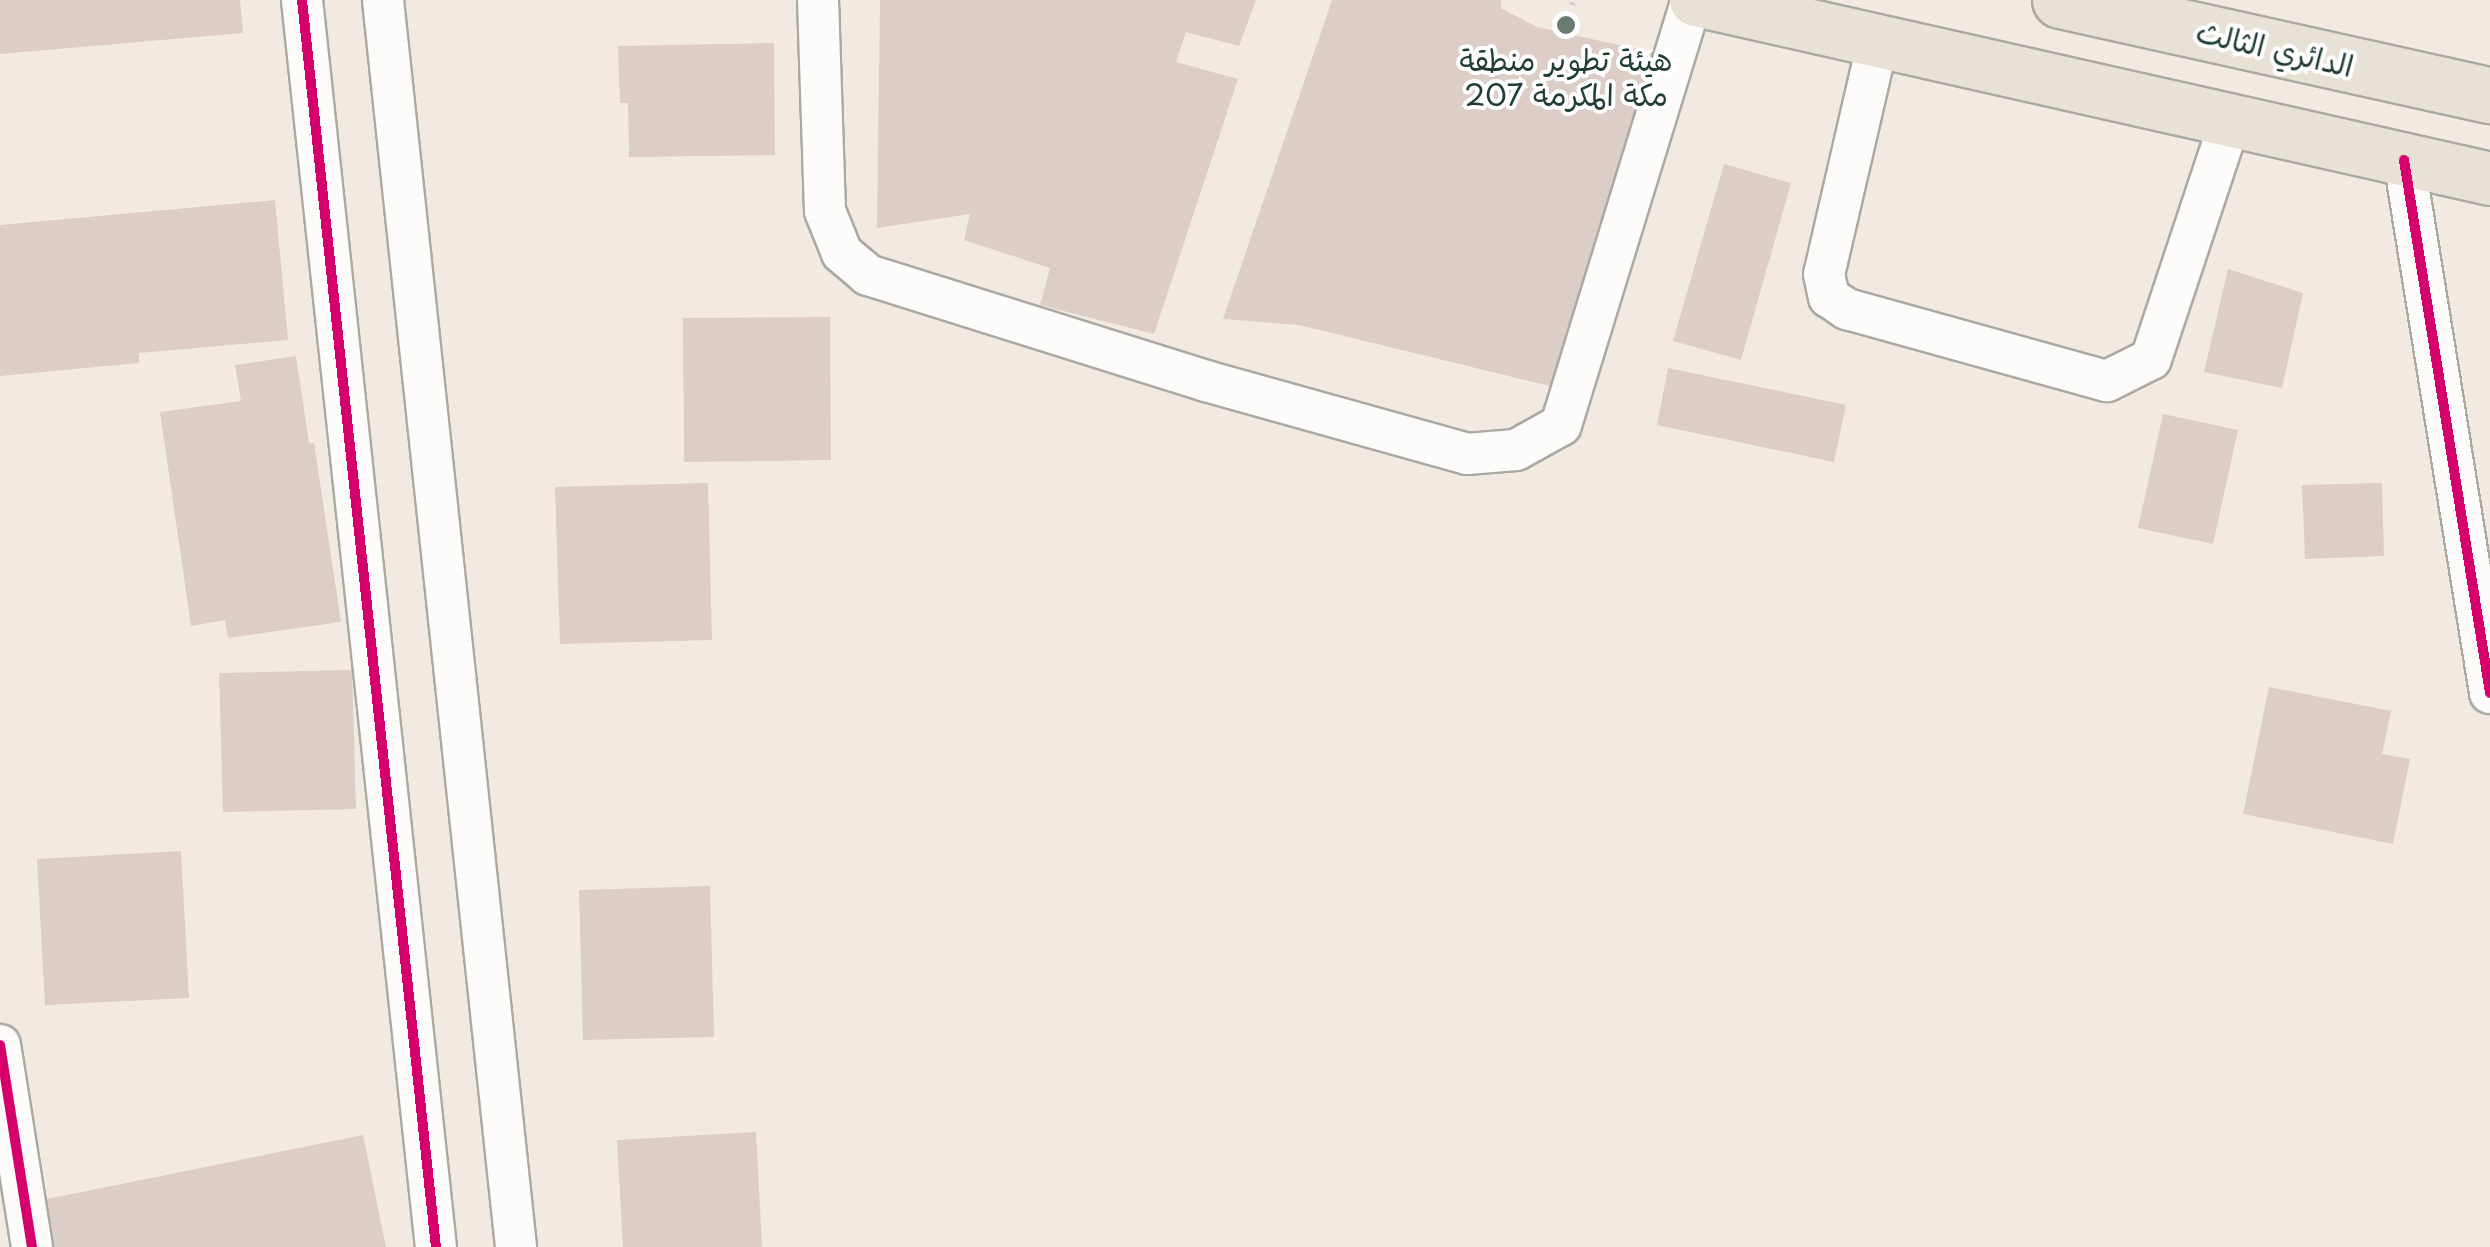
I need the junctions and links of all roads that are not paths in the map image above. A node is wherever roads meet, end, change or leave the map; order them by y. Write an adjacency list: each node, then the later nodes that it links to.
1 (302, 0): 14 (street)
2 (383, 0): 15 (street)
3 (818, 0): 4 (street)
4 (1694, 0): 6 (main road)
5 (2060, 0): 7 (highway, الدائري الثالث)
6 (1878, 42): 8 (main road); 8 (street)
7 (2490, 96)
8 (2230, 121): 9 (main road)
9 (2404, 160): 10 (main road); 11 (street)
10 (2490, 179)
11 (2490, 693)
12 (0, 1045): 13 (street)
13 (32, 1247)
14 (436, 1247)
15 (516, 1247)

